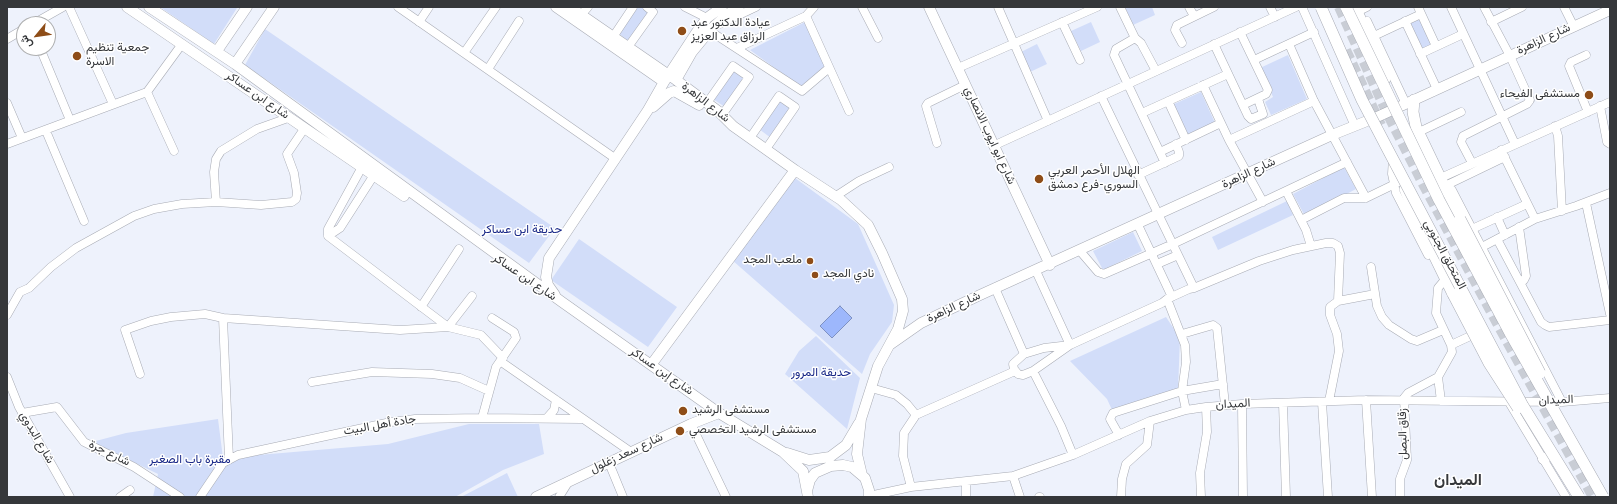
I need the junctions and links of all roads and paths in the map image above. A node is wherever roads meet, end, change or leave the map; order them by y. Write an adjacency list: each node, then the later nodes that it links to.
1 (63, 7): 40 (street)
2 (69, 7): 99 (street)
3 (127, 7): 62 (main road, شارع ابن عساكر)
4 (149, 7): 69 (main road, شارع ابن عساكر)
5 (246, 7): 69 (main road)
6 (274, 7): 77 (main road)
7 (398, 7): 47 (street)
8 (429, 7): 47 (street)
9 (496, 7): 70 (street)
10 (556, 7): 84 (main road)
11 (570, 7): 39 (main road)
12 (633, 7): 57 (street)
13 (647, 7): 67 (street)
14 (685, 7): 44 (street)
15 (722, 7): 44 (main road)
16 (739, 7): 51 (main road)
17 (756, 7): 51 (street)
18 (814, 7): 41 (street)
19 (862, 7): 58 (street)
20 (929, 7): 79 (main road, شارع ابو ايوب الانصاري)
21 (998, 7): 63 (street)
22 (1097, 7): 36 (street)
23 (1120, 7): 59 (street)
24 (1189, 7): 42 (street)
25 (1214, 7): 42 (street)
26 (1270, 7): 43 (street)
27 (1296, 7): 43 (street)
28 (1302, 7): 53 (street)
29 (1321, 7): 243 (highway, المتحلق الجنوبي, bridge)
30 (1346, 7): 91 (highway, المتحلق الجنوبي, bridge)
31 (1451, 7): 55 (street)
32 (1484, 7): 49 (street)
33 (1522, 7): 49 (street)
34 (1564, 7): 50 (street)
35 (1361, 8): 56 (street); 91 (highway, bridge)
36 (1081, 10): 48 (street)
37 (1419, 10): 46 (street); 66 (street)
38 (1610, 10): 50 (main road, شارع الزاهرة)
39 (584, 11): 57 (main road)
40 (47, 16)
41 (806, 16): 68 (street); 78 (street)
42 (1194, 16): 61 (street)
43 (1275, 17): 52 (street)
44 (707, 18): 84 (main road)
45 (519, 21): 80 (street)
46 (1405, 21): 56 (street); 71 (street)
47 (419, 22): 70 (street)
48 (1062, 22): 63 (street); 75 (street)
49 (1491, 22): 74 (street)
50 (1574, 27): 74 (main road, شارع الزاهرة)
51 (714, 32): 68 (street); 84 (main road)
52 (1240, 32): 64 (street); 76 (street)
53 (1314, 32): 65 (street); 115 (street)
54 (16, 34): 60 (street)
55 (1463, 34): 66 (street); 81 (street)
56 (1374, 36): 95 (street)
57 (613, 37): 67 (main road)
58 (878, 38)
59 (1135, 38): 82 (street); 85 (street)
60 (7, 39)
61 (1182, 43)
62 (182, 44): 89 (street); 109 (main road, شارع ابن عساكر)
63 (1014, 44): 79 (street); 112 (street)
64 (1214, 44): 82 (street); 83 (street)
65 (1289, 44): 76 (street); 94 (street)
66 (1436, 46): 71 (street)
67 (628, 47): 84 (main road)
68 (737, 48): 78 (street)
69 (217, 51): 77 (main road, شارع ابن عساكر)
70 (464, 53): 80 (street)
71 (1420, 54): 88 (street)
72 (1586, 55): 105 (street)
73 (43, 56): 111 (street)
74 (1510, 56): 81 (main road, شارع الزاهرة); 108 (street)
75 (1080, 60)
76 (1254, 60): 92 (street)
77 (235, 64): 188 (main road, شارع ابن عساكر)
78 (829, 68): 103 (street)
79 (958, 68): 86 (main road, شارع ابو ايوب الانصاري)
80 (488, 70): 136 (street)
81 (1480, 70): 88 (main road, شارع الزاهرة); 108 (street)
82 (1156, 71): 85 (street)
83 (1228, 74): 87 (street); 100 (street)
84 (669, 79): 98 (main road, شارع الزاهرة); 102 (main road)
85 (1128, 84): 90 (street); 106 (street)
86 (965, 85): 125 (street); 130 (main road, شارع ابو ايوب الانصاري)
87 (1203, 85): 93 (street); 113 (street)
88 (1437, 89): 95 (main road, شارع الزاهرة)
89 (147, 92): 99 (street); 133 (street)
90 (1101, 96): 112 (street); 146 (street)
91 (1389, 97): 239 (highway, المتحلق الجنوبي, bridge)
92 (1258, 99): 100 (street); 100 (street)
93 (1168, 101): 106 (street); 123 (street)
94 (1314, 101): 120 (street); 124 (street)
95 (1410, 102): 110 (highway); 115 (main road, شارع الزاهرة)
96 (1610, 102): 101 (street)
97 (7, 103): 121 (street)
98 (707, 103): 107 (main road, شارع الزاهرة); 107 (street)
99 (113, 104): 111 (street)
100 (1243, 106)
101 (1600, 106): 105 (street); 129 (street)
102 (648, 110): 114 (main road, شارع الزاهرة); 136 (main road)
103 (849, 111)
104 (1461, 112): 119 (street)
105 (1588, 112): 116 (street)
106 (1142, 113): 134 (street)
107 (722, 115): 114 (main road, شارع الزاهرة)
108 (1501, 117): 128 (street); 139 (street)
109 (288, 118): 117 (main road, شارع ابن عساكر); 154 (street)
110 (1413, 118): 119 (street); 239 (highway, bridge)
111 (70, 120): 118 (street)
112 (1048, 121): 130 (street)
113 (1221, 123): 123 (street); 124 (street)
114 (733, 126): 122 (main road, شارع الزاهرة)
115 (1355, 126): 120 (main road, شارع الزاهرة)
116 (1555, 126): 128 (street); 158 (street)
117 (304, 129): 140 (main road, شارع ابن عساكر); 154 (street)
118 (46, 131): 121 (street); 163 (street)
119 (1421, 131): 148 (street)
120 (1332, 135): 138 (street); 144 (main road, شارع الزاهرة)
121 (22, 138): 126 (street)
122 (750, 138): 131 (main road, شارع الزاهرة); 131 (street)
123 (1186, 140): 127 (street)
124 (1229, 140): 144 (street)
125 (937, 143)
126 (7, 144)
127 (1176, 144): 134 (street); 137 (street)
128 (1515, 144): 135 (street)
129 (1610, 144)
130 (993, 146): 177 (main road, شارع ابو ايوب الانصاري)
131 (766, 149): 143 (main road, شارع الزاهرة)
132 (1394, 151): 149 (street)
133 (174, 152)
134 (1160, 152): 137 (street)
135 (1503, 154): 139 (street); 148 (street); 157 (street)
136 (616, 159): 188 (main road)
137 (1165, 162): 146 (street)
138 (1347, 162): 150 (street); 153 (street)
139 (1472, 163): 148 (street)
140 (362, 167): 145 (main road, شارع ابن عساكر); 167 (street)
141 (889, 167): 152 (street)
142 (1402, 167): 147 (highway)
143 (796, 170): 152 (main road, شارع الزاهرة); 205 (main road)
144 (1249, 173): 155 (street); 159 (main road, شارع الزاهرة)
145 (374, 175): 167 (street); 188 (main road, شارع ابن عساكر)
146 (1138, 175): 159 (street)
147 (1405, 179): 149 (street); 243 (highway, bridge)
148 (1447, 180): 166 (street)
149 (1393, 185): 153 (street); 180 (street)
150 (1286, 191): 155 (street); 162 (street)
151 (1610, 193): 156 (street)
152 (836, 196): 200 (main road, شارع الزاهرة)
153 (1366, 198): 162 (street)
154 (216, 202): 191 (street)
155 (1263, 202): 169 (street)
156 (1586, 203): 158 (street); 190 (street)
157 (1528, 204): 160 (street); 161 (street)
158 (1562, 211): 161 (street)
159 (1159, 215): 164 (main road, شارع الزاهرة); 169 (street)
160 (1497, 217): 166 (street); 168 (street)
161 (1535, 219): 165 (street)
162 (1301, 220): 170 (street)
163 (84, 221)
164 (1138, 225): 173 (main road, شارع الزاهرة); 174 (street)
165 (1519, 227): 168 (street); 181 (street)
166 (1472, 229): 171 (street)
167 (328, 233): 189 (street)
168 (1501, 237): 171 (street); 181 (street)
169 (1173, 244): 174 (street); 175 (street)
170 (1311, 246): 183 (street); 187 (street)
171 (1482, 247): 223 (street)
172 (459, 249): 189 (street)
173 (1080, 251): 174 (street); 177 (main road, شارع الزاهرة)
174 (1152, 254): 176 (street)
175 (1178, 255): 176 (street); 183 (street)
176 (1157, 264): 186 (street)
177 (1050, 265): 179 (main road, شارع الزاهرة)
178 (1371, 267): 184 (street)
179 (1036, 271): 182 (main road, شارع الزاهرة); 201 (street)
180 (1443, 282): 197 (street); 199 (street)
181 (1521, 283): 194 (street)
182 (995, 288): 200 (main road, شارع الزاهرة); 203 (street)
183 (1194, 288): 186 (street)
184 (1375, 294): 187 (street); 197 (street)
185 (472, 296): 195 (street)
186 (1168, 301): 198 (street); 201 (street)
187 (1338, 301): 221 (street)
188 (562, 302): 205 (main road, شارع إبن عساكر)
189 (421, 307): 195 (street)
190 (1610, 314)
191 (7, 315)
192 (223, 318): 195 (street); 208 (street); 244 (street)
193 (492, 318): 204 (street)
194 (1610, 320)
195 (448, 327): 204 (street)
196 (1485, 329): 199 (street)
197 (1443, 330): 202 (street)
198 (1182, 334): 212 (street); 215 (street)
199 (1472, 335): 202 (street); 222 (street)
200 (891, 344): 213 (main road, شارع الزاهرة)
201 (1070, 345): 203 (street); 207 (street)
202 (1450, 345): 210 (street, زقاق البصل)
203 (1024, 354): 206 (street)
204 (501, 359): 214 (street); 217 (street)
205 (651, 365): 230 (main road, شارع إبن عساكر)
206 (1015, 371): 207 (street); 231 (street)
207 (1033, 372): 242 (street)
208 (140, 374)
209 (7, 377): 229 (street, شارع البدوي)
210 (1438, 377): 219 (street, زقاق البصل); 220 (street)
211 (312, 382): 214 (street)
212 (1223, 384): 215 (street); 226 (street)
213 (870, 388): 231 (street); 235 (main road, شارع الزاهرة)
214 (489, 391): 232 (street)
215 (1182, 391): 228 (street); 238 (street)
216 (1610, 398): 223 (street, الميدان)
217 (556, 400): 233 (street); 234 (street)
218 (1366, 400): 219 (street, الميدان); 221 (street, الميدان); 269 (street)
219 (1403, 400): 220 (street, الميدان); 270 (street, زقاق البصل)
220 (1441, 401): 222 (street, الميدان)
221 (1325, 402): 225 (street, الميدان); 268 (street)
222 (1509, 402): 223 (street, الميدان); 243 (street)
223 (1562, 402)
224 (1242, 404): 225 (street, الميدان); 226 (street, الميدان); 266 (street)
225 (1283, 404): 267 (street)
226 (1225, 405): 227 (street, الميدان)
227 (1206, 407): 228 (street, الميدان); 265 (street)
228 (1186, 410): 236 (street, الميدان)
229 (22, 413): 253 (street, شارع البدوي); 255 (street, شارع جرة)
230 (719, 413): 237 (main road, شارع سعد زغلول); 241 (main road, شارع إبن عساكر)
231 (916, 414): 250 (street)
232 (482, 418): 233 (street, جادة أهل البيت); 244 (street, جادة أهل البيت)
233 (547, 418): 234 (street, جادة أهل البيت)
234 (582, 419): 240 (street)
235 (861, 419): 241 (main road); 246 (main road, شارع الزاهرة)
236 (1150, 421): 238 (street, الميدان); 264 (street)
237 (691, 424): 240 (main road, شارع سعد زغلول); 260 (street)
238 (1119, 435): 242 (street, الميدان)
239 (1574, 447): 273 (highway, المتحلق الجنوبي, bridge)
240 (631, 452): 245 (main road, شارع سعد زغلول)
241 (783, 452): 252 (main road, شارع إبن عساكر)
242 (1072, 455): 247 (street, الميدان)
243 (1549, 456): 271 (street); 272 (highway, المتحلق الجنوبي, bridge)
244 (229, 459): 256 (street, جادة أهل البيت)
245 (609, 463): 248 (main road, شارع سعد زغلول); 259 (street)
246 (862, 475): 252 (main road); 261 (main road, شارع الزاهرة)
247 (1013, 476): 249 (street, الميدان); 263 (street)
248 (569, 481): 257 (main road, شارع سعد زغلول); 258 (street)
249 (966, 482): 250 (street, الميدان); 262 (street)
250 (911, 487): 261 (street, الميدان)
251 (130, 490): 254 (street)
252 (807, 494)
253 (70, 497)
254 (120, 497)
255 (180, 497)
256 (200, 497)
257 (536, 497)
258 (559, 497)
259 (623, 497)
260 (726, 497)
261 (869, 497)
262 (966, 497)
263 (1020, 497)
264 (1121, 497)
265 (1201, 497)
266 (1243, 497)
267 (1286, 497)
268 (1328, 497)
269 (1372, 497)
270 (1400, 497)
271 (1566, 497)
272 (1579, 497)
273 (1603, 497)

